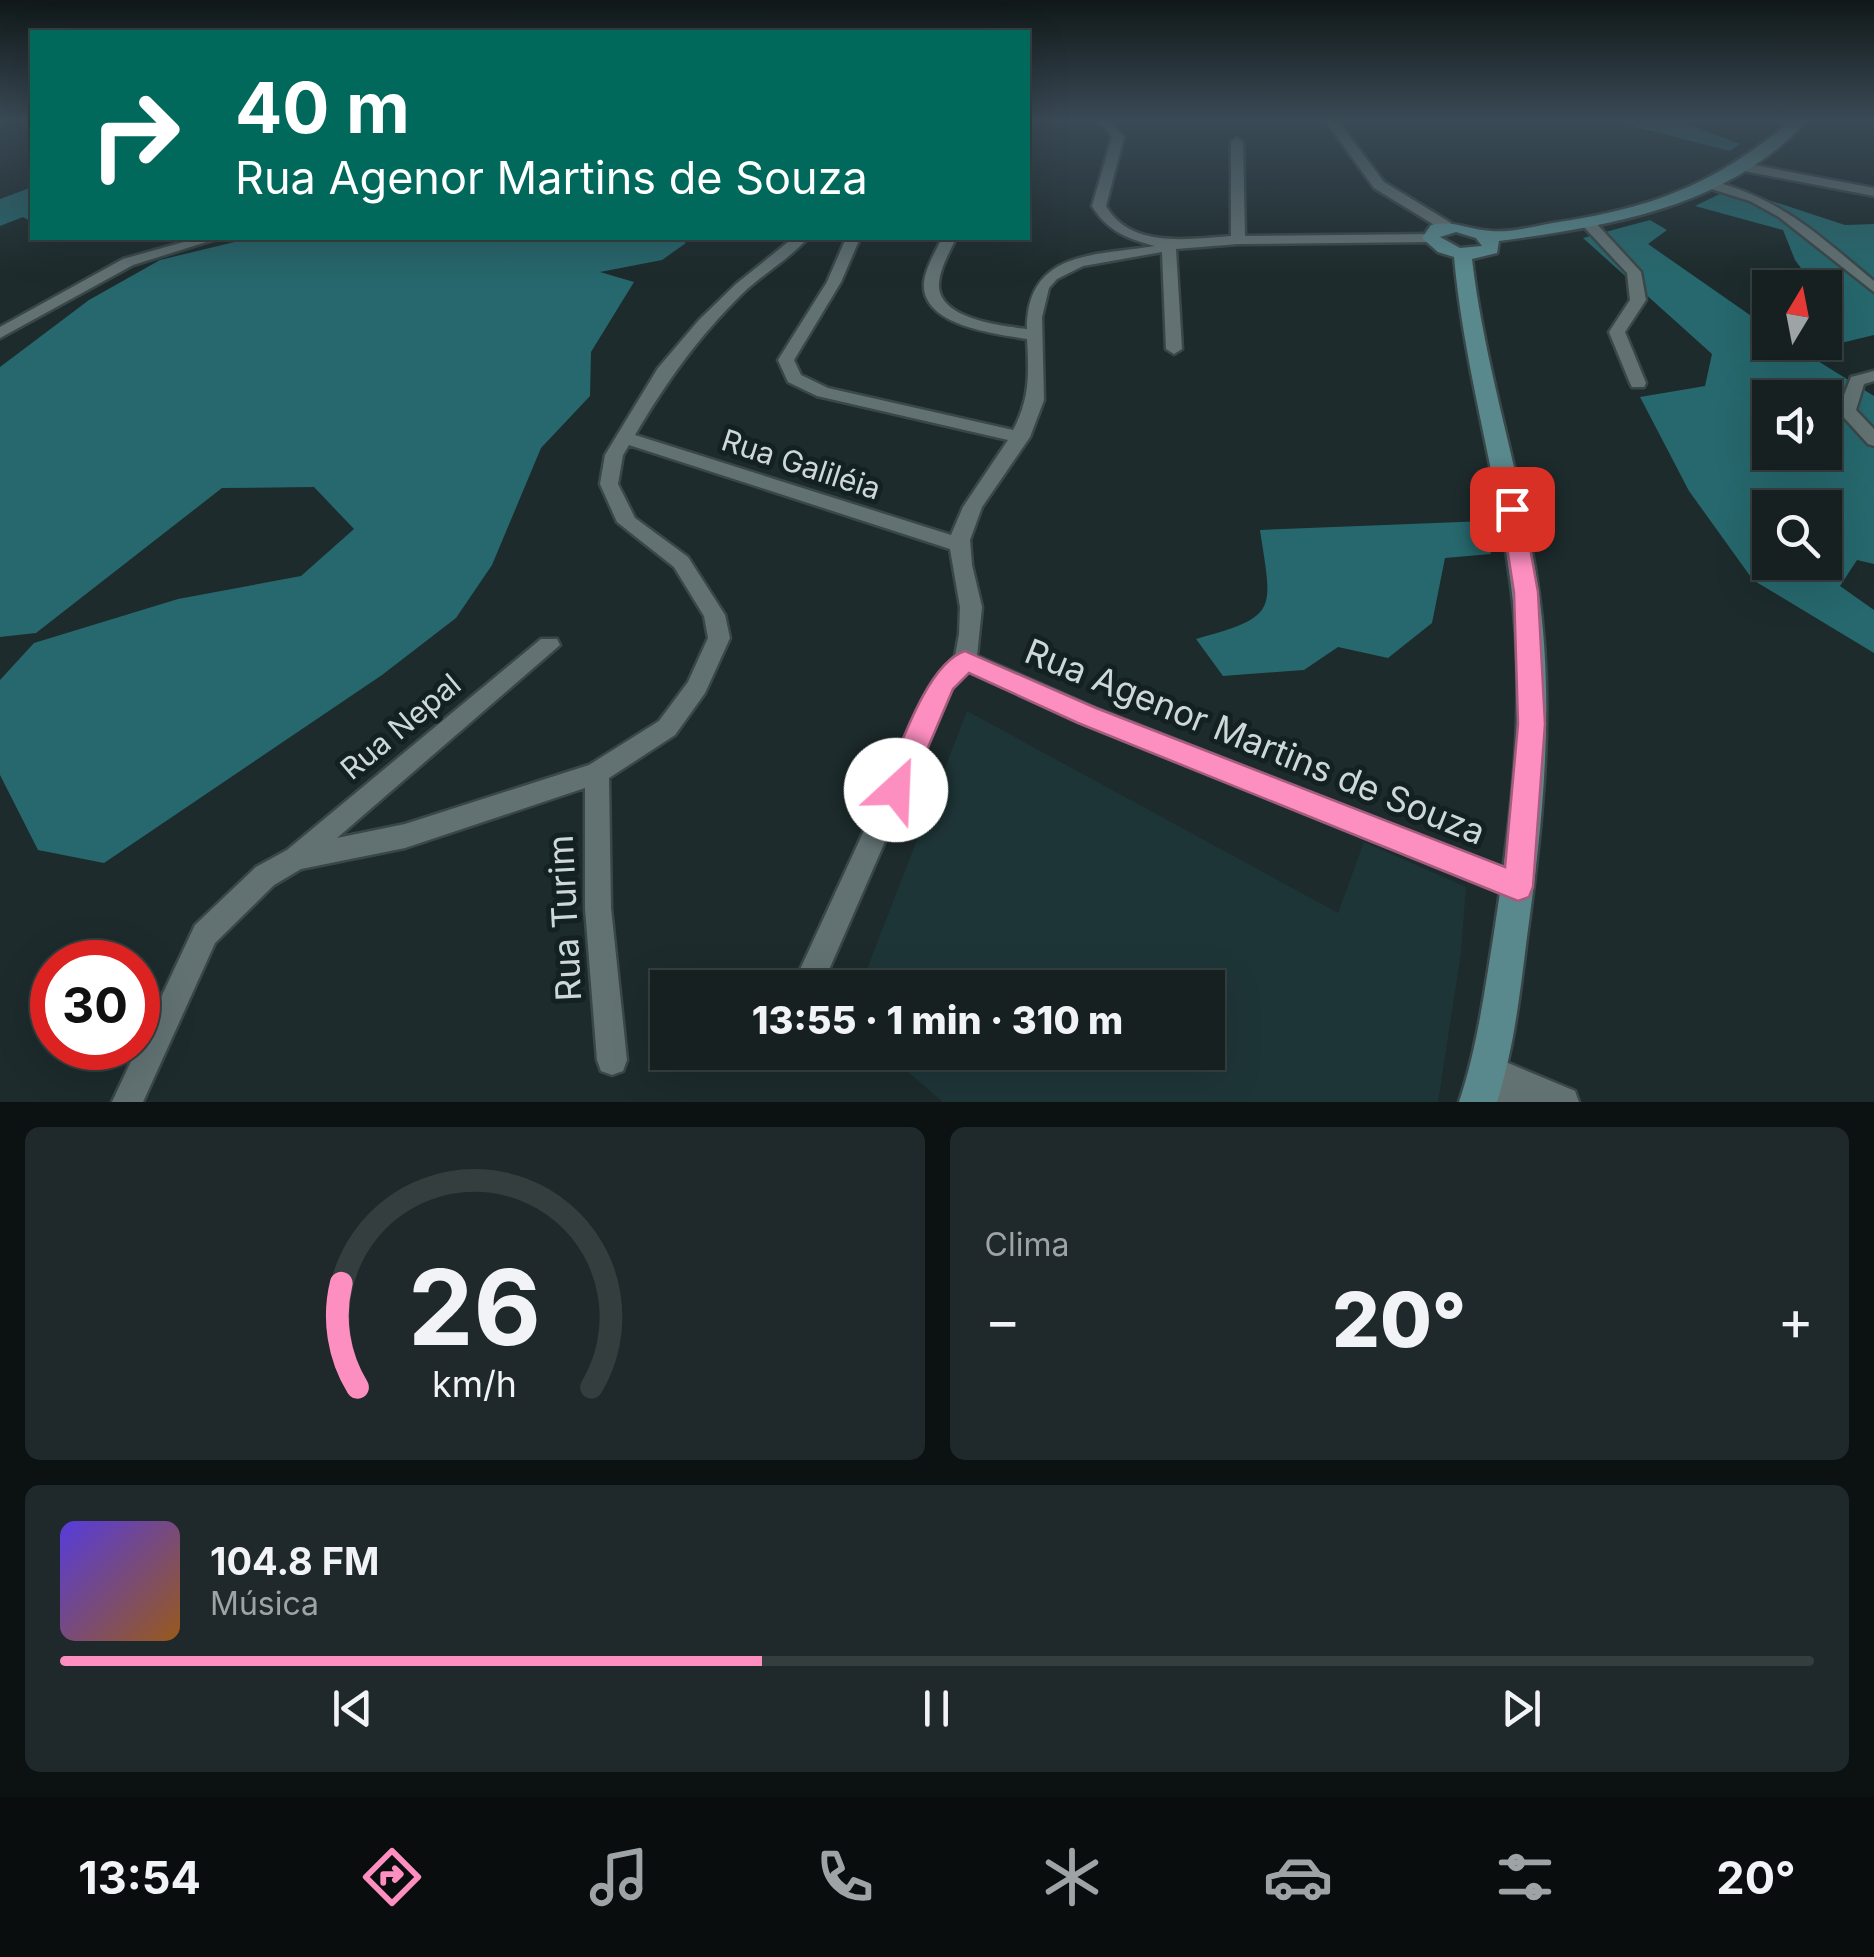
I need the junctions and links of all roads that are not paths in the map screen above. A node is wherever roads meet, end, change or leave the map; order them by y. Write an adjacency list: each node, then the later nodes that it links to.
1 (1108, 171): 16 (street)
2 (1237, 171): 15 (street)
3 (1369, 171): 9 (street)
4 (1734, 171): 6 (street)
5 (1766, 171): 7 (street)
6 (1710, 184): 8 (street); 18 (street)
7 (1874, 192)
8 (1589, 224): 10 (street); 23 (street)
9 (1438, 232): 10 (street); 15 (street); 17 (street)
10 (1488, 238): 17 (street)
11 (205, 240): 19 (street)
12 (799, 240): 25 (street)
13 (853, 240): 24 (street)
14 (947, 240): 20 (street)
15 (1238, 240): 16 (street)
16 (1170, 246): 20 (street); 21 (street)
17 (1462, 253): 32 (street)
18 (1874, 288)
19 (0, 333)
20 (1033, 335): 24 (street)
21 (1174, 349)
22 (1874, 376): 26 (street)
23 (1638, 383)
24 (1022, 437): 27 (street)
25 (626, 438): 27 (street, Rua Galiléia); 30 (street)
26 (1874, 440)
27 (959, 545): 29 (street)
28 (548, 646): 31 (street, Rua Nepal)
29 (965, 660): 32 (street, Rua Agenor Martins de Souza); 33 (street)
30 (597, 773): 31 (street); 34 (street, Rua Turim)
31 (296, 858): 36 (street, Rua Nepal)
32 (1518, 887): 35 (street)
33 (814, 970)
34 (612, 1060)
35 (1492, 1092): 37 (street)
36 (127, 1102)
37 (1564, 1102)

